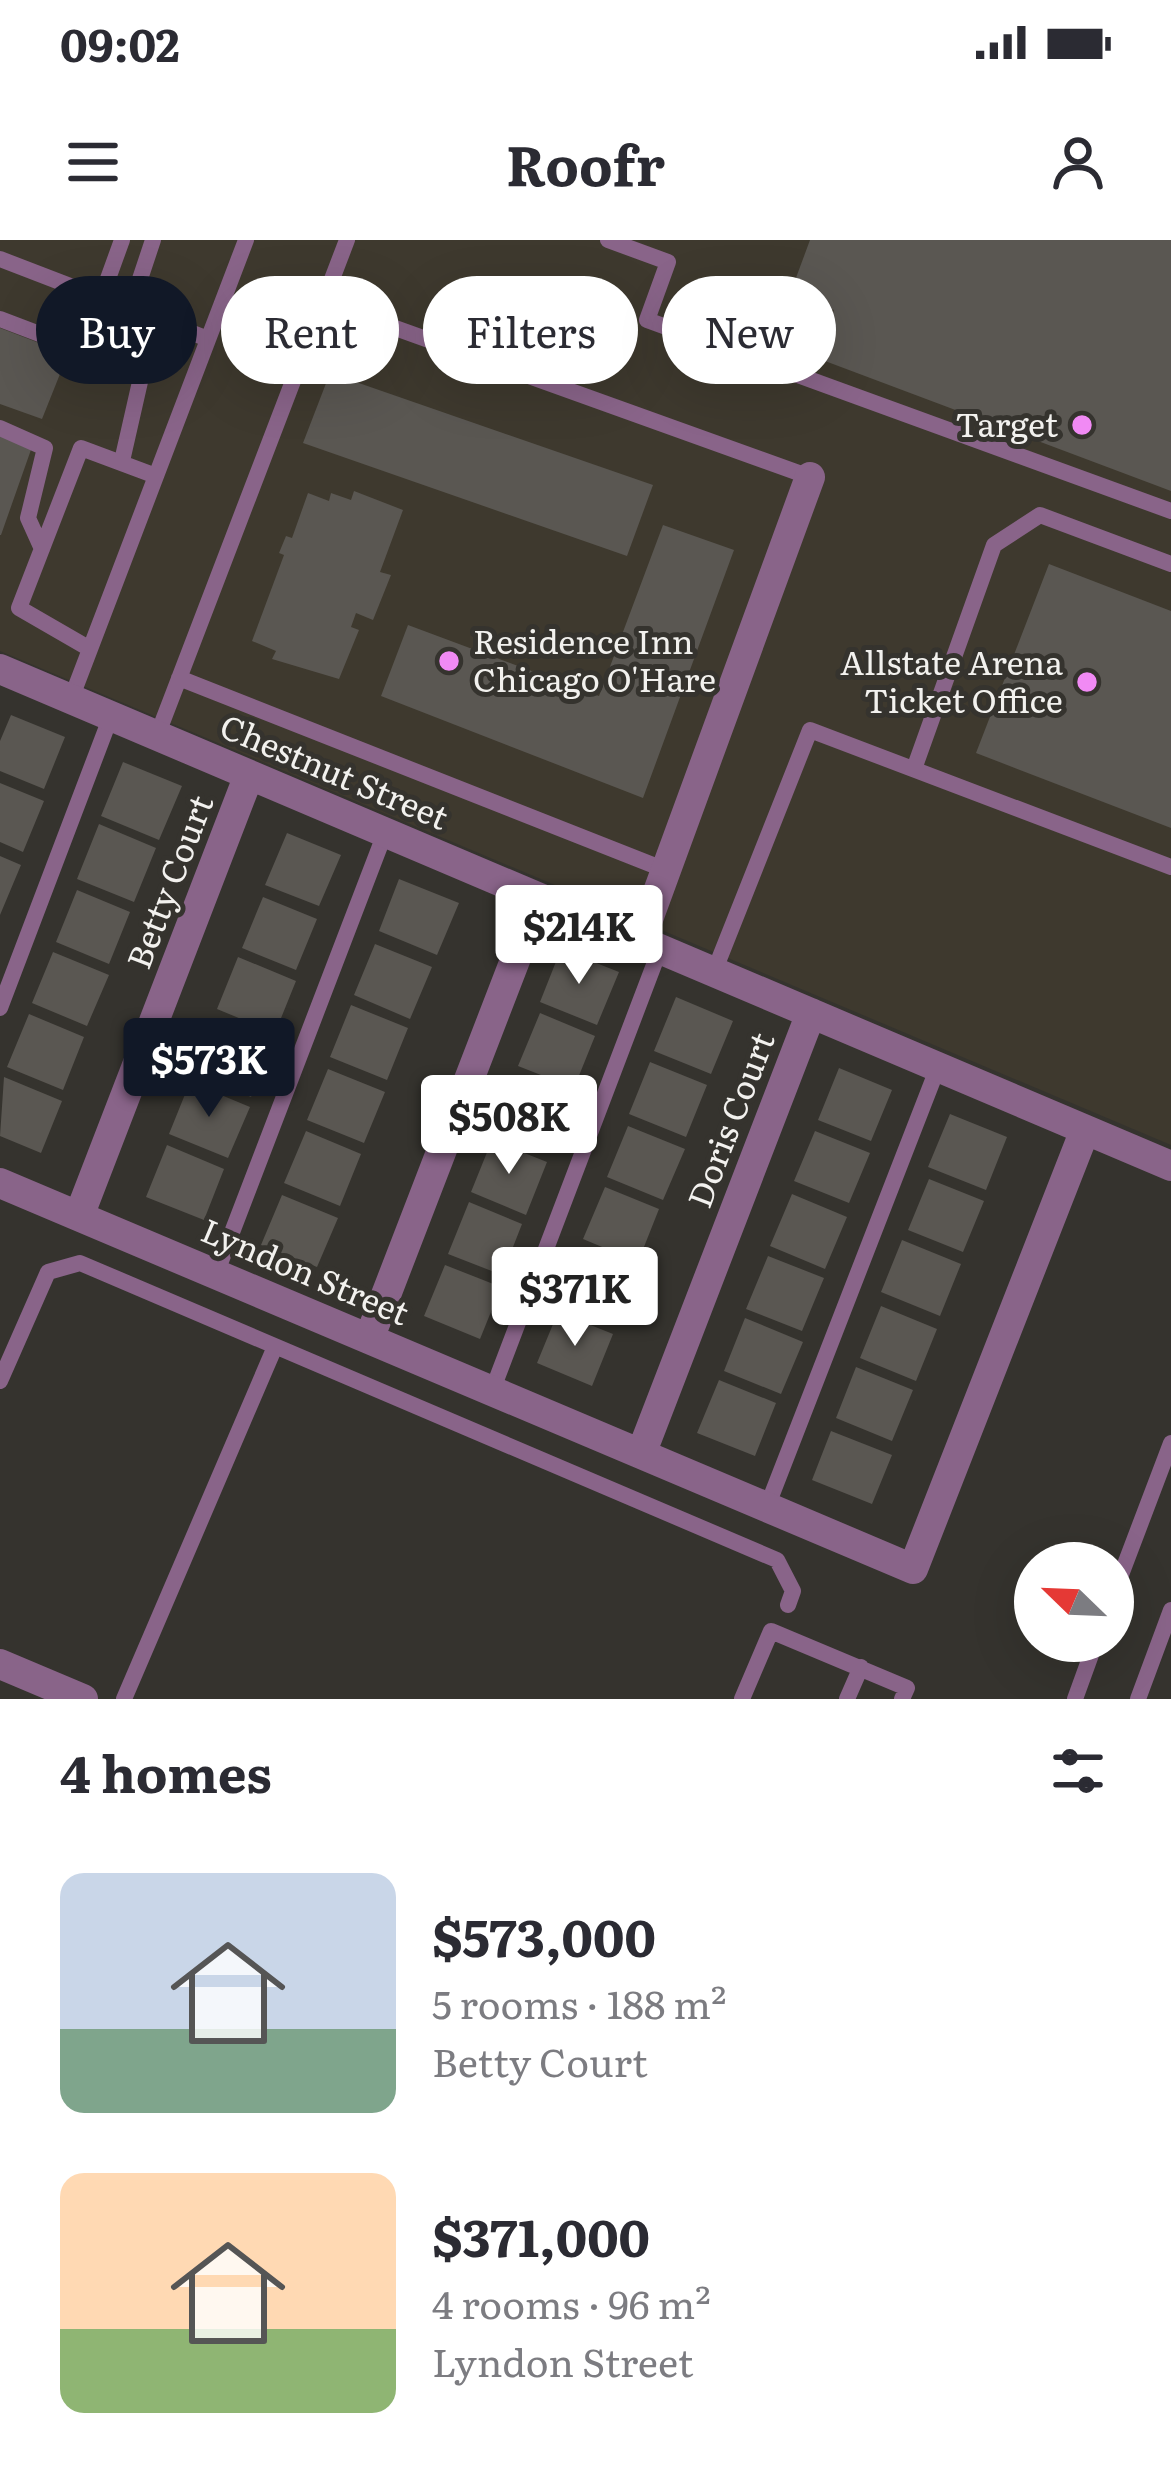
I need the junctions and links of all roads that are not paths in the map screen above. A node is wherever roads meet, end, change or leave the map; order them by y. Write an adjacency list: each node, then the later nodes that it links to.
1 (122, 240): 8 (lane)
2 (153, 240): 9 (lane)
3 (246, 240): 14 (lane)
4 (346, 240): 10 (lane)
5 (608, 240): 20 (lane)
6 (0, 259): 7 (lane)
7 (44, 276)
8 (109, 276)
9 (141, 276)
10 (333, 276)
11 (0, 319): 17 (lane)
12 (399, 329): 19 (lane)
13 (197, 334): 14 (lane)
14 (208, 338): 18 (lane)
15 (292, 384): 25 (lane)
16 (0, 428): 21 (lane)
17 (122, 461): 18 (lane); 21 (lane)
18 (156, 476): 23 (lane)
19 (810, 477): 33 (street)
20 (1171, 511)
21 (42, 549): 23 (lane)
22 (1171, 564): 29 (lane)
23 (91, 649): 26 (lane)
24 (0, 669): 26 (street, Chestnut Street)
25 (179, 678): 28 (lane); 33 (lane)
26 (71, 699): 27 (street, Chestnut Street)
27 (111, 716): 28 (street, Chestnut Street); 37 (lane)
28 (157, 736): 30 (street, Chestnut Street)
29 (914, 770): 32 (lane); 36 (lane)
30 (249, 775): 31 (street, Chestnut Street); 43 (street, Betty Court)
31 (385, 833): 34 (street, Chestnut Street); 44 (lane)
32 (1171, 867)
33 (668, 872): 35 (street)
34 (539, 898): 35 (street, Chestnut Street); 45 (street)
35 (650, 945): 36 (street, Chestnut Street); 48 (lane)
36 (714, 972): 38 (street, Chestnut Street)
37 (0, 1008)
38 (811, 1013): 39 (street, Chestnut Street); 50 (street, Doris Court)
39 (938, 1067): 40 (street, Chestnut Street); 51 (lane)
40 (1084, 1130): 41 (street, Chestnut Street); 51 (street, Lyndon Street)
41 (1171, 1166)
42 (0, 1183): 43 (street, Lyndon Street)
43 (79, 1216): 44 (street, Lyndon Street)
44 (216, 1274): 45 (street, Lyndon Street)
45 (369, 1339): 48 (street, Lyndon Street)
46 (274, 1348): 47 (lane); 53 (lane); 59 (lane)
47 (0, 1381)
48 (492, 1390): 50 (street, Lyndon Street)
49 (1171, 1443): 52 (lane)
50 (641, 1454): 51 (street, Lyndon Street)
51 (767, 1508)
52 (1133, 1542)
53 (788, 1605)
54 (1171, 1610): 64 (lane)
55 (1088, 1662): 63 (lane)
56 (0, 1664): 58 (street)
57 (861, 1667): 60 (lane); 61 (lane); 62 (lane)
58 (83, 1699)
59 (124, 1699)
60 (742, 1699)
61 (848, 1699)
62 (902, 1699)
63 (1075, 1699)
64 (1138, 1699)

